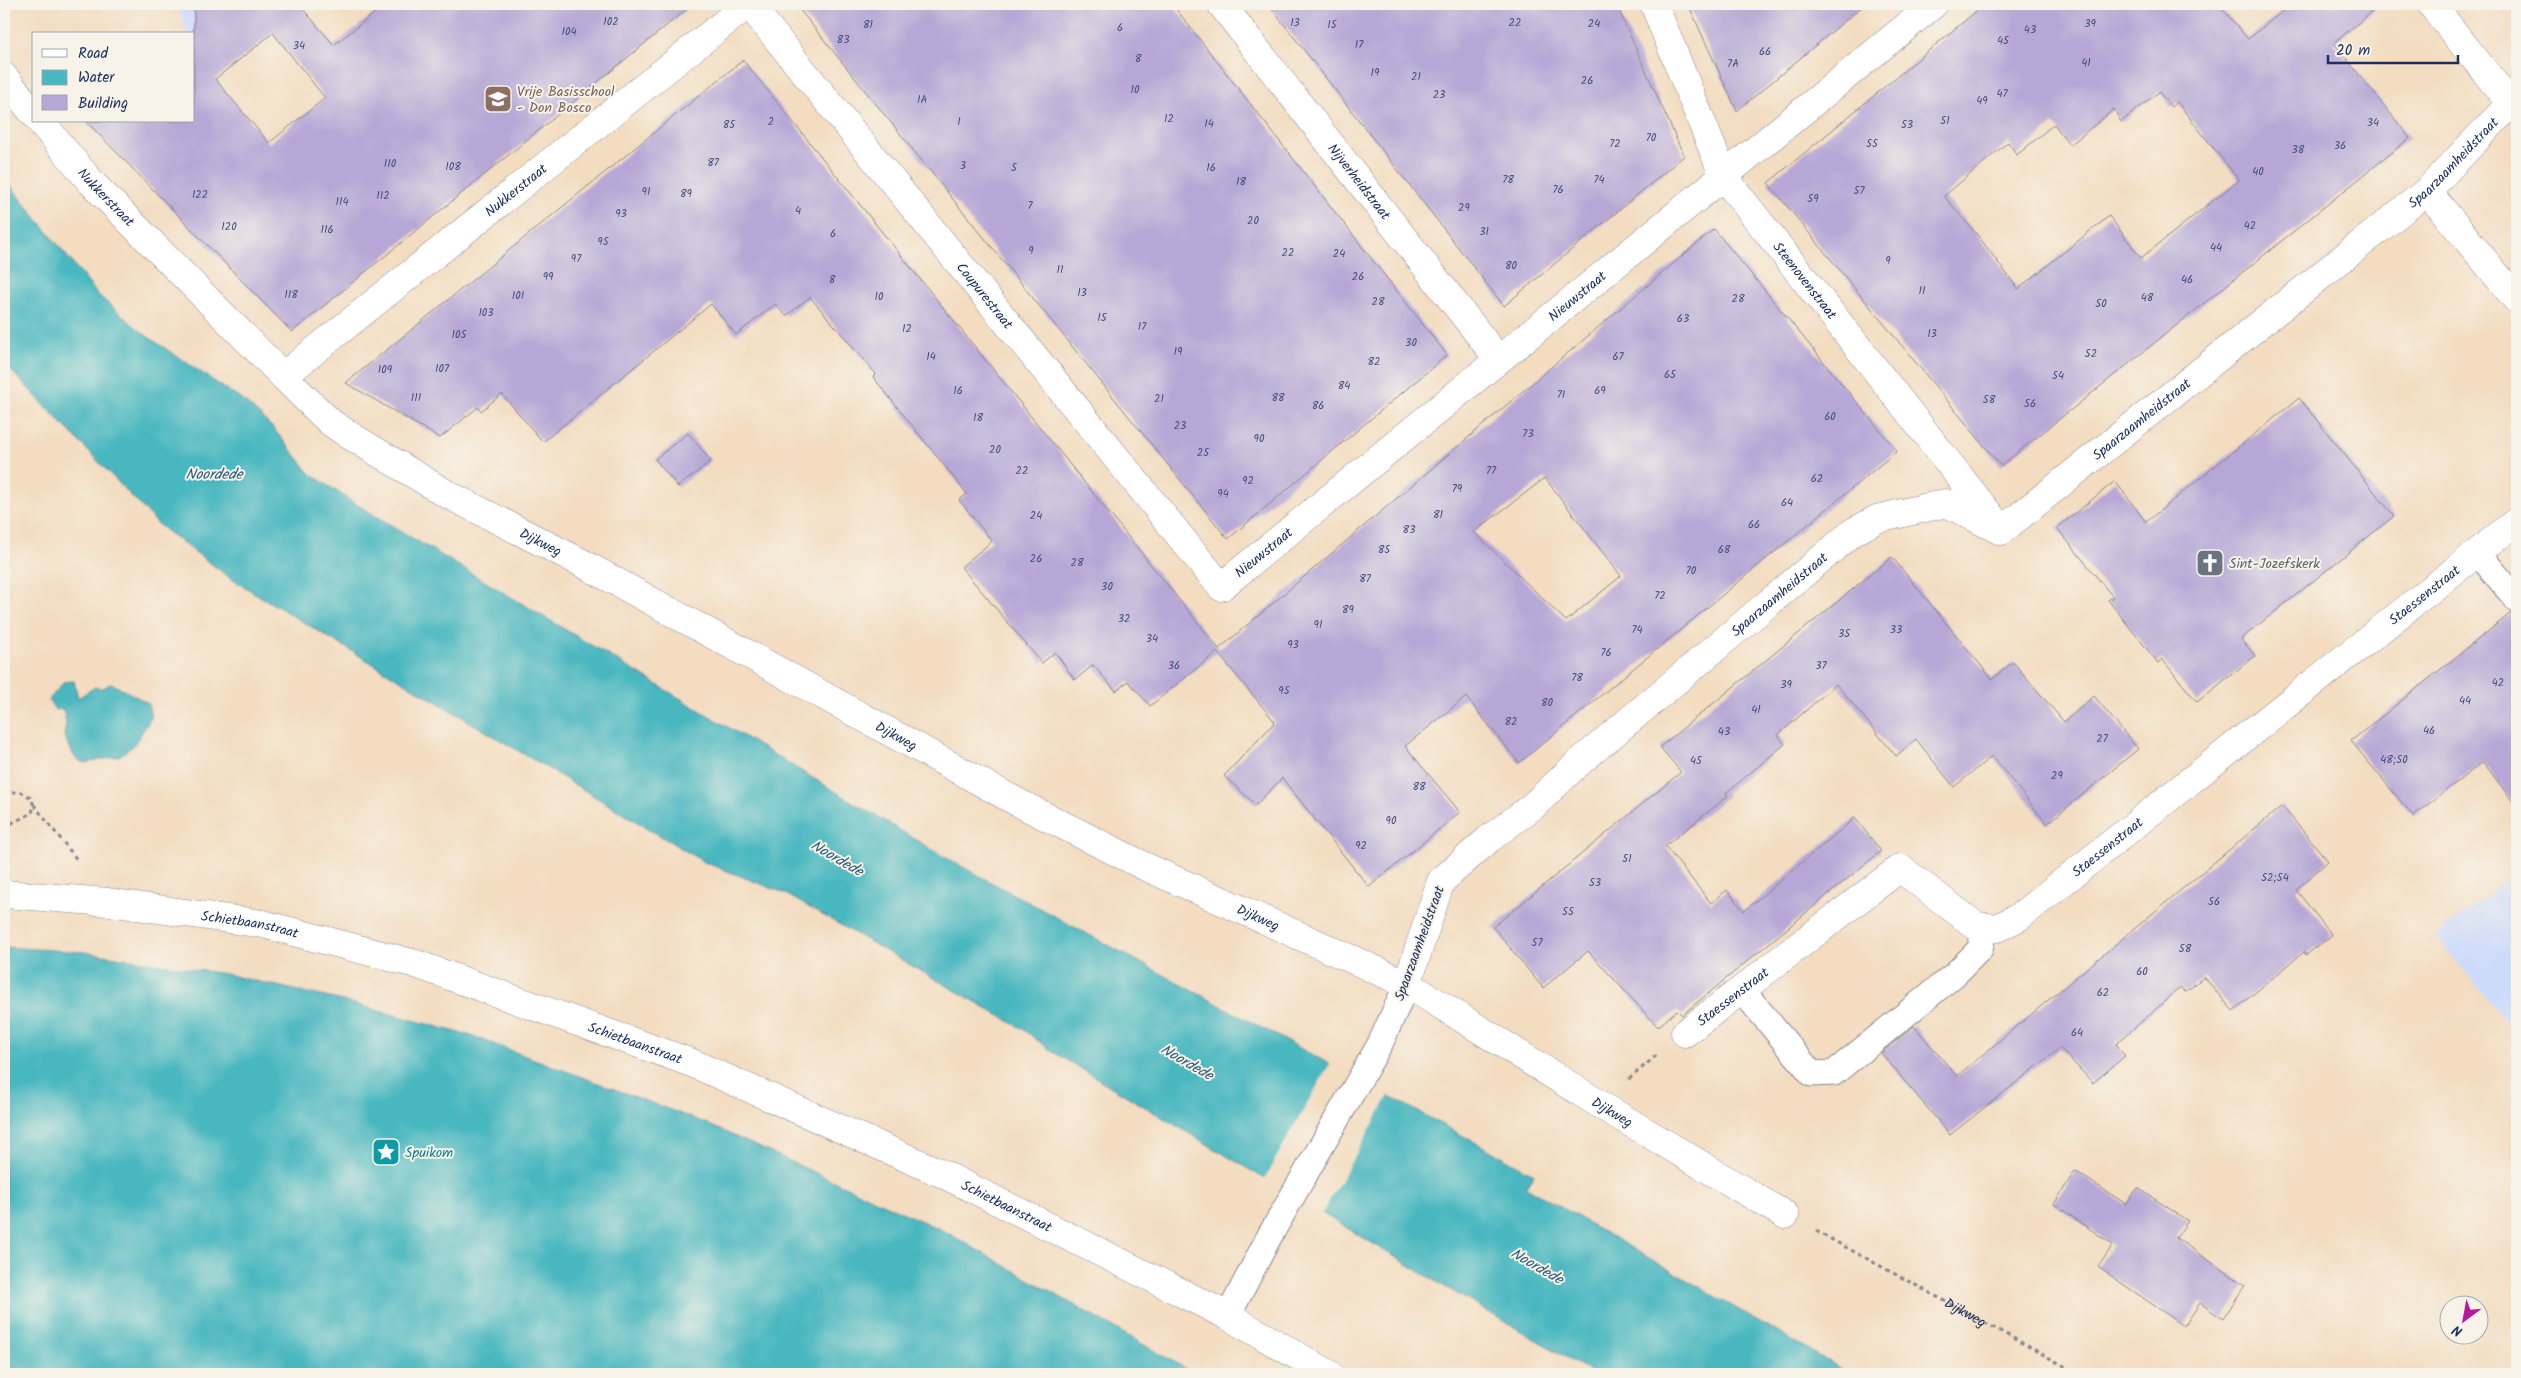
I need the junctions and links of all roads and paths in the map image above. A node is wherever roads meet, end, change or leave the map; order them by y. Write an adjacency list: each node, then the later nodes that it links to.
1 (748, 4): 14 (street, Nukkerstraat); 19 (street, Coupurestraat)
2 (1221, 4): 13 (street, Nijverheidstraat)
3 (1654, 4): 10 (street, Steenovenstraat)
4 (1934, 4): 10 (street, Nieuwstraat)
5 (2431, 4): 7 (street)
6 (4, 77): 8 (street)
7 (2514, 100): 11 (street, Spaarzaamheidstraat)
8 (32, 112)
9 (41, 122): 14 (street, Nukkerstraat)
10 (1724, 177): 13 (street, Nieuwstraat); 17 (street, Steenovenstraat)
11 (2427, 191): 12 (street); 17 (street, Spaarzaamheidstraat)
12 (2517, 300)
13 (1498, 359): 19 (street, Nieuwstraat)
14 (283, 376): 15 (street, Nukkerstraat)
15 (426, 482): 27 (street, Dijkweg)
16 (2517, 521): 18 (street, Staessenstraat)
17 (2001, 530): 27 (street, Spaarzaamheidstraat)
18 (2477, 552): 20 (lane); 26 (street, Staessenstraat)
19 (1221, 587)
20 (2517, 600)
21 (4, 793): 22 (path)
22 (34, 805): 23 (path); 25 (path)
23 (4, 827)
24 (4, 894): 25 (street, Schietbaanstraat)
25 (108, 902): 32 (street, Schietbaanstraat)
26 (1985, 927): 28 (street, Staessenstraat); 28 (lane)
27 (1407, 984): 30 (street, Dijkweg); 32 (lane, Spaarzaamheidstraat)
28 (1741, 989): 29 (street, Staessenstraat)
29 (1685, 1033): 30 (path)
30 (1604, 1107): 31 (street, Dijkweg)
31 (1785, 1215): 34 (path, Dijkweg)
32 (1228, 1316): 33 (street, Schietbaanstraat)
33 (1329, 1374)
34 (2079, 1374)

